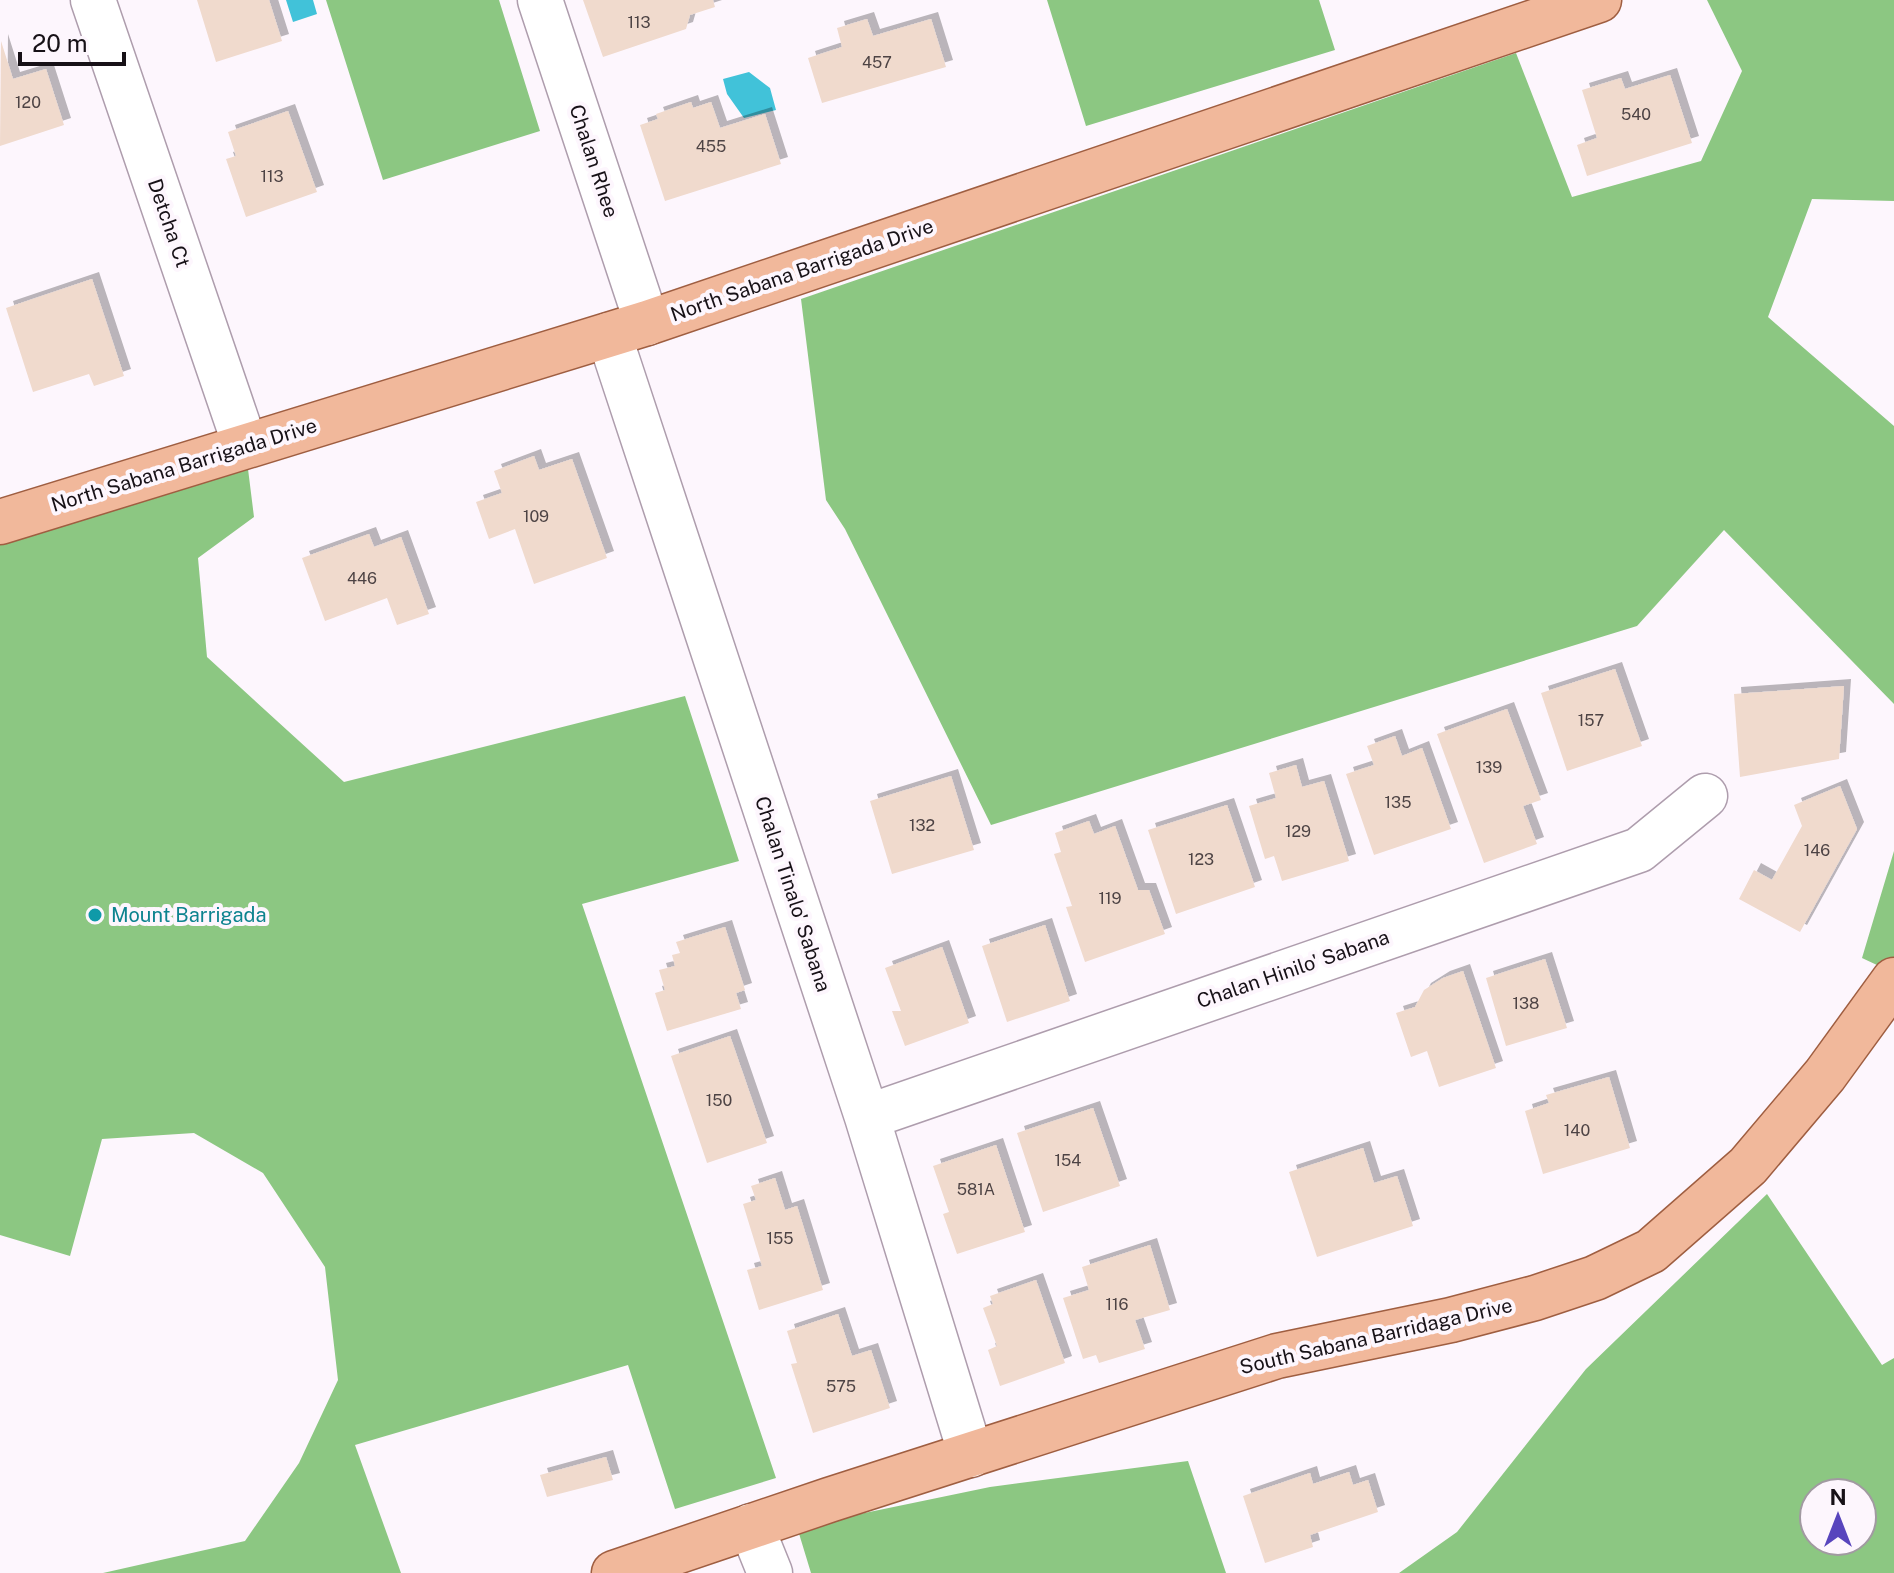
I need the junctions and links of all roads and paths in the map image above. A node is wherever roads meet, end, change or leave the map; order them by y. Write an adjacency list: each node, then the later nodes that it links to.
1 (93, 0): 5 (street, Detcha Ct)
2 (540, 0): 4 (street, Chalan Rhee)
3 (1599, 0): 4 (main road, North Sabana Barrigada Drive)
4 (628, 329): 5 (main road, North Sabana Barrigada Drive); 9 (street, Chalan Tinalo' Sabana)
5 (245, 445): 6 (main road, North Sabana Barrigada Drive)
6 (0, 522)
7 (1705, 796): 9 (street, Chalan Hinilo' Sabana)
8 (1894, 980): 10 (main road, South Sabana Barridaga Drive)
9 (867, 1117): 10 (street, Chalan Tinalo' Sabana)
10 (971, 1455): 11 (main road, South Sabana Barridaga Drive)
11 (751, 1526): 12 (main road, South Sabana Barridaga Drive); 13 (street)
12 (614, 1573)
13 (770, 1573)

